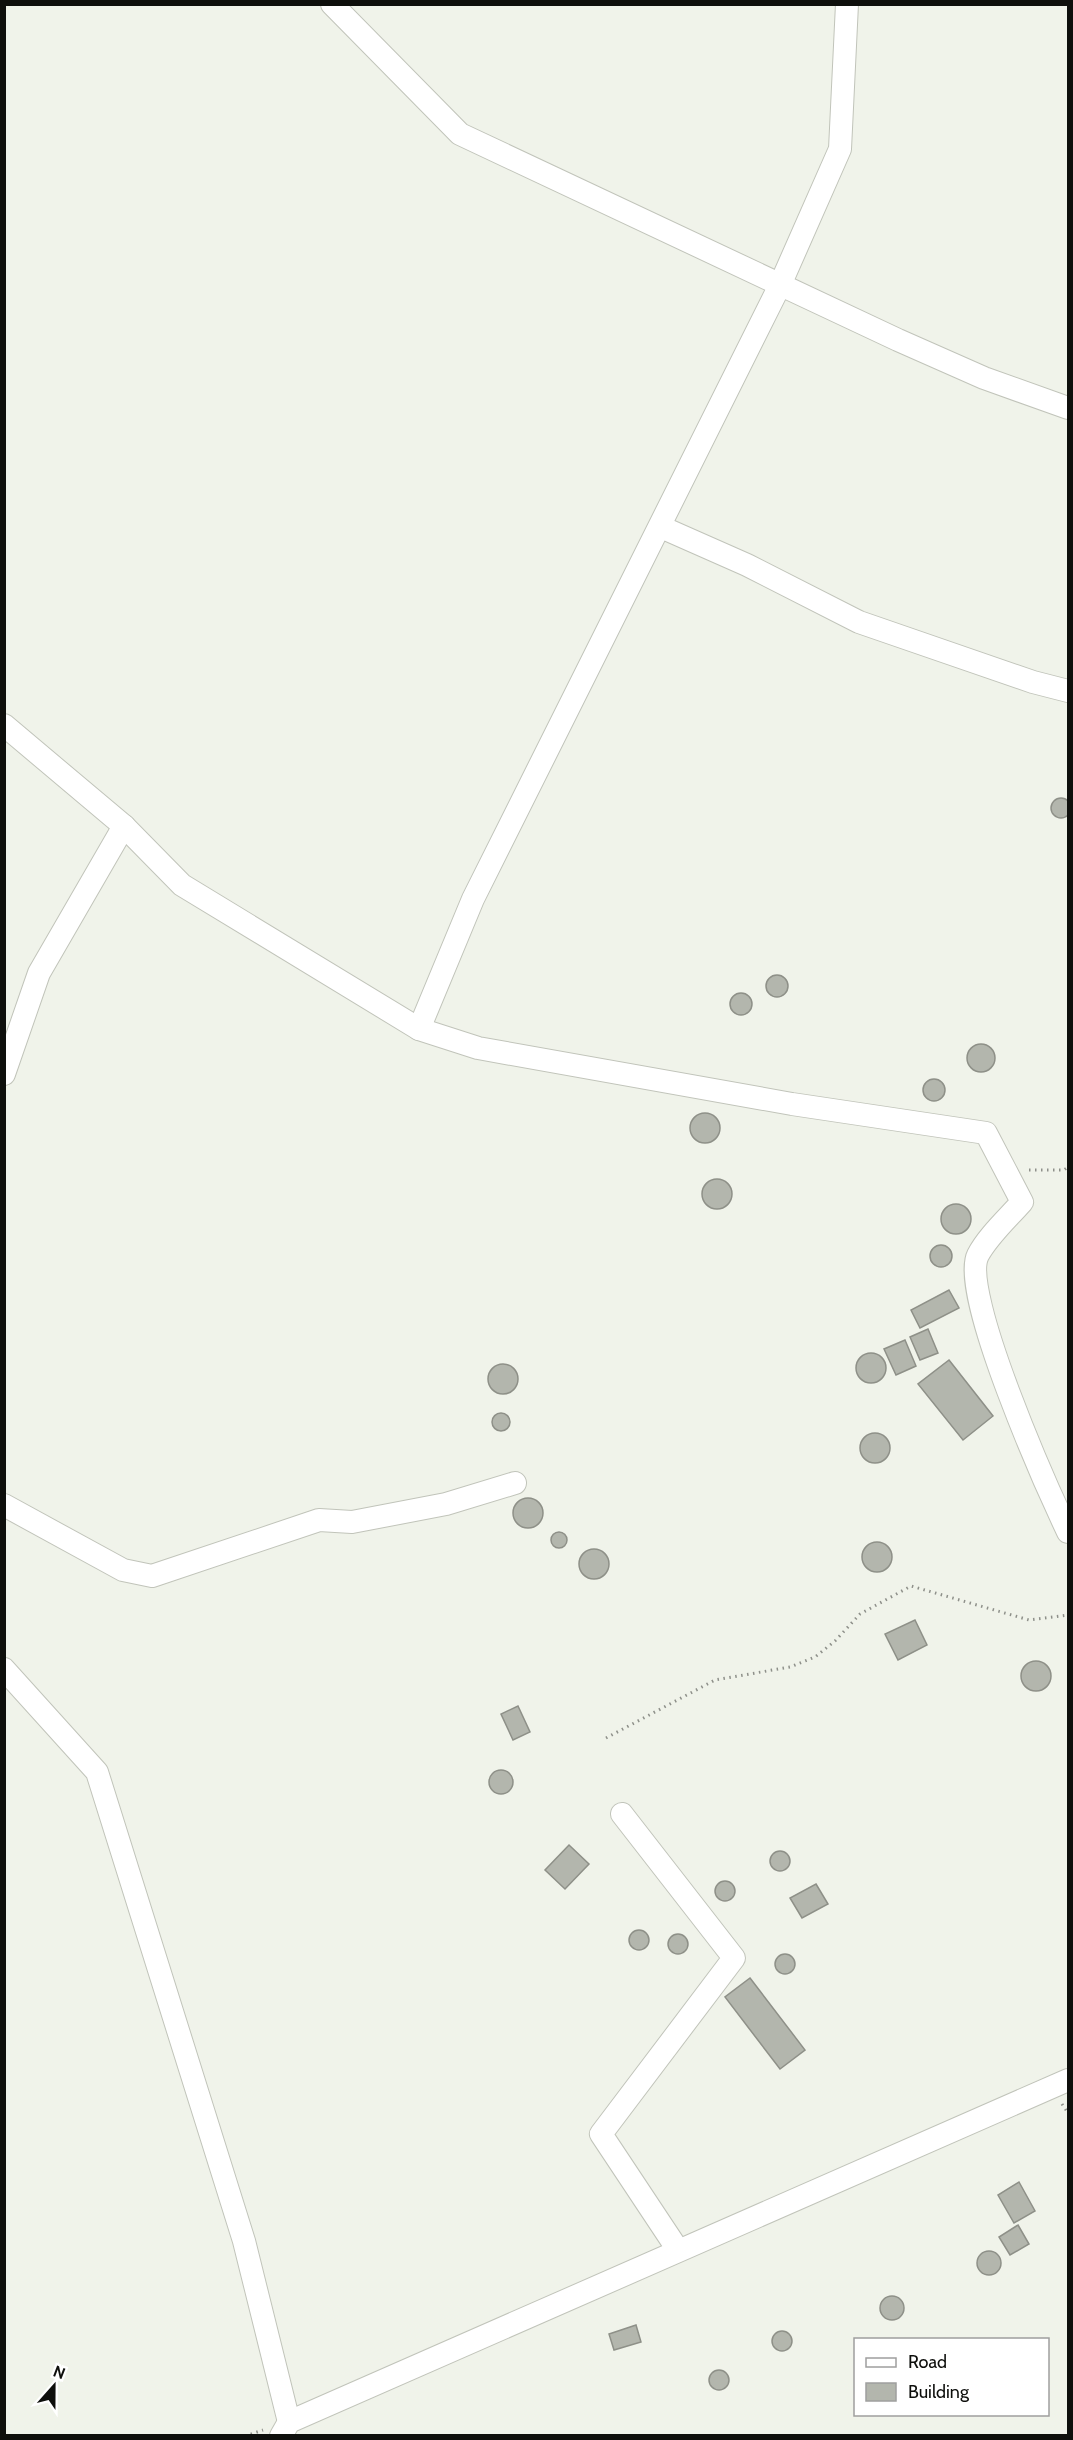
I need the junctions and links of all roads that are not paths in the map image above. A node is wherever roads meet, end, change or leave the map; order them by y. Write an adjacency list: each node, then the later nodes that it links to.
1 (332, 4): 3 (street)
2 (847, 4): 3 (street)
3 (780, 285): 4 (street); 5 (street)
4 (1068, 408)
5 (661, 527): 6 (street); 9 (street)
6 (1068, 691)
7 (4, 725): 8 (street)
8 (124, 826): 9 (street); 10 (street)
9 (419, 1029): 13 (street)
10 (4, 1074)
11 (515, 1483): 12 (street)
12 (4, 1505)
13 (1068, 1532)
14 (4, 1670): 18 (street)
15 (622, 1814): 17 (street)
16 (1068, 2080): 17 (street)
17 (678, 2250): 18 (street)
18 (285, 2429)

